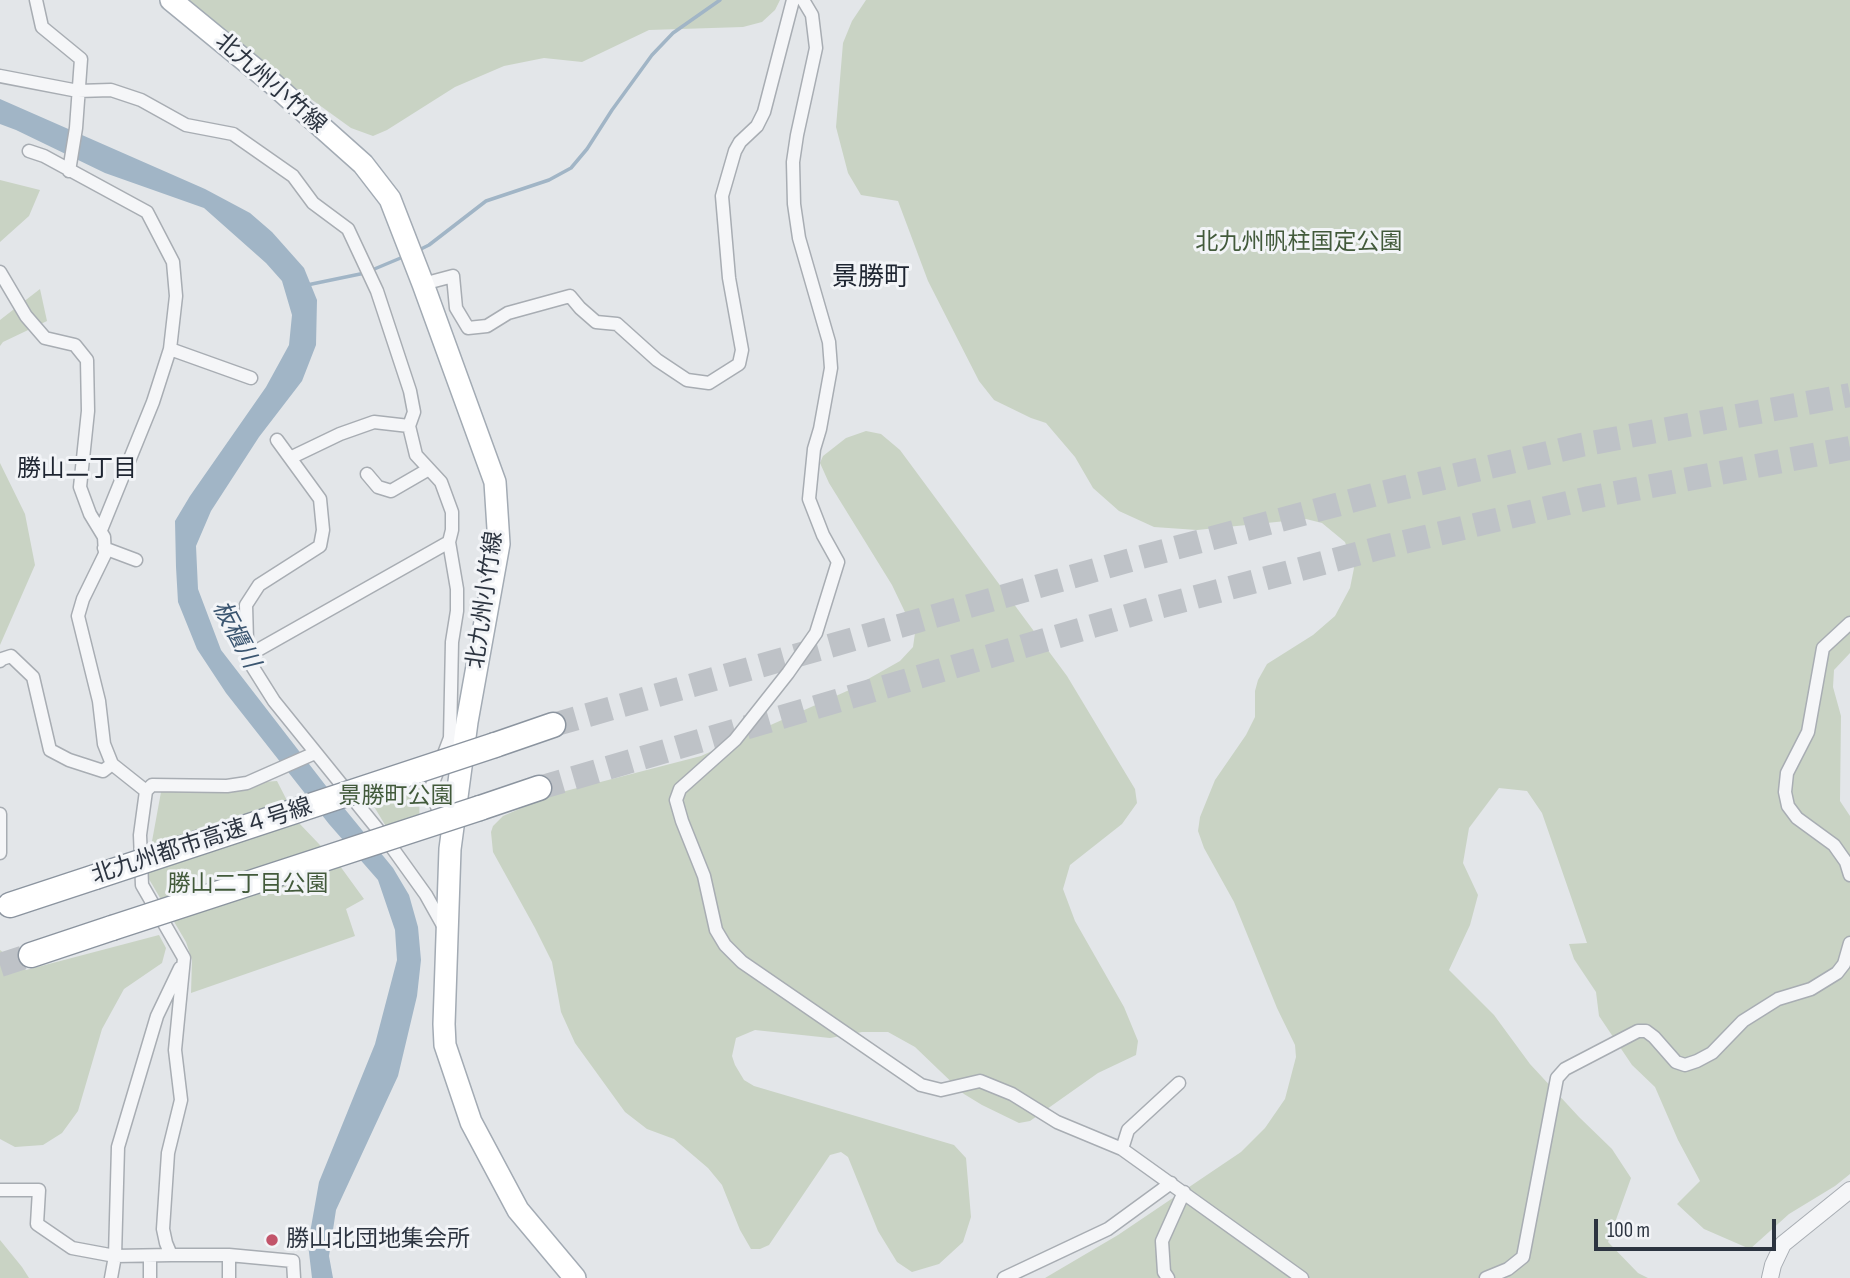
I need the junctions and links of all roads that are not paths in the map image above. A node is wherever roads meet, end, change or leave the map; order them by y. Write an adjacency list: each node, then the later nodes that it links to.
1 (36, 0): 6 (street)
2 (171, 0): 10 (main road, 北九州小竹線)
3 (793, 0): 10 (street)
4 (803, 0): 41 (street)
5 (0, 76): 6 (street)
6 (78, 91): 8 (street); 13 (street)
7 (29, 151): 8 (street)
8 (69, 171): 11 (street)
9 (0, 272): 18 (street)
10 (423, 284): 32 (main road, 北九州小竹線)
11 (170, 349): 12 (street); 18 (street)
12 (251, 379)
13 (409, 426): 15 (street); 16 (street)
14 (277, 440): 15 (street)
15 (290, 458): 23 (street)
16 (429, 469): 17 (street); 19 (street)
17 (367, 474)
18 (101, 530): 20 (street)
19 (449, 542): 23 (street); 32 (street)
20 (104, 548): 21 (street); 27 (street)
21 (136, 560)
22 (1850, 622): 34 (street)
23 (249, 655): 26 (street)
24 (0, 661): 27 (street)
25 (552, 725): 35 (highway, 北九州都市高速４号線, bridge)
26 (313, 754): 29 (street); 36 (street)
27 (112, 764): 29 (street)
28 (539, 788): 38 (highway, bridge)
29 (146, 791): 39 (street)
30 (0, 814): 31 (street)
31 (0, 823): 33 (street)
32 (450, 849): 36 (main road, 北九州小竹線)
33 (0, 853)
34 (1850, 875)
35 (10, 905)
36 (447, 932): 54 (main road, 北九州小竹線)
37 (1850, 943): 58 (street)
38 (31, 955)
39 (184, 958): 46 (street); 48 (street)
40 (1179, 1083): 41 (street)
41 (1122, 1149): 42 (street)
42 (1171, 1183): 45 (street); 55 (street)
43 (0, 1190): 48 (street)
44 (1850, 1190): 59 (street)
45 (1184, 1192): 56 (street); 57 (street)
46 (171, 1255): 47 (street); 49 (street)
47 (229, 1255): 52 (street); 53 (street)
48 (115, 1256): 49 (street); 50 (street)
49 (150, 1256): 51 (street)
50 (111, 1278)
51 (150, 1278)
52 (229, 1278)
53 (294, 1278)
54 (575, 1278)
55 (1004, 1278)
56 (1168, 1278)
57 (1303, 1278)
58 (1486, 1278)
59 (1770, 1278)

